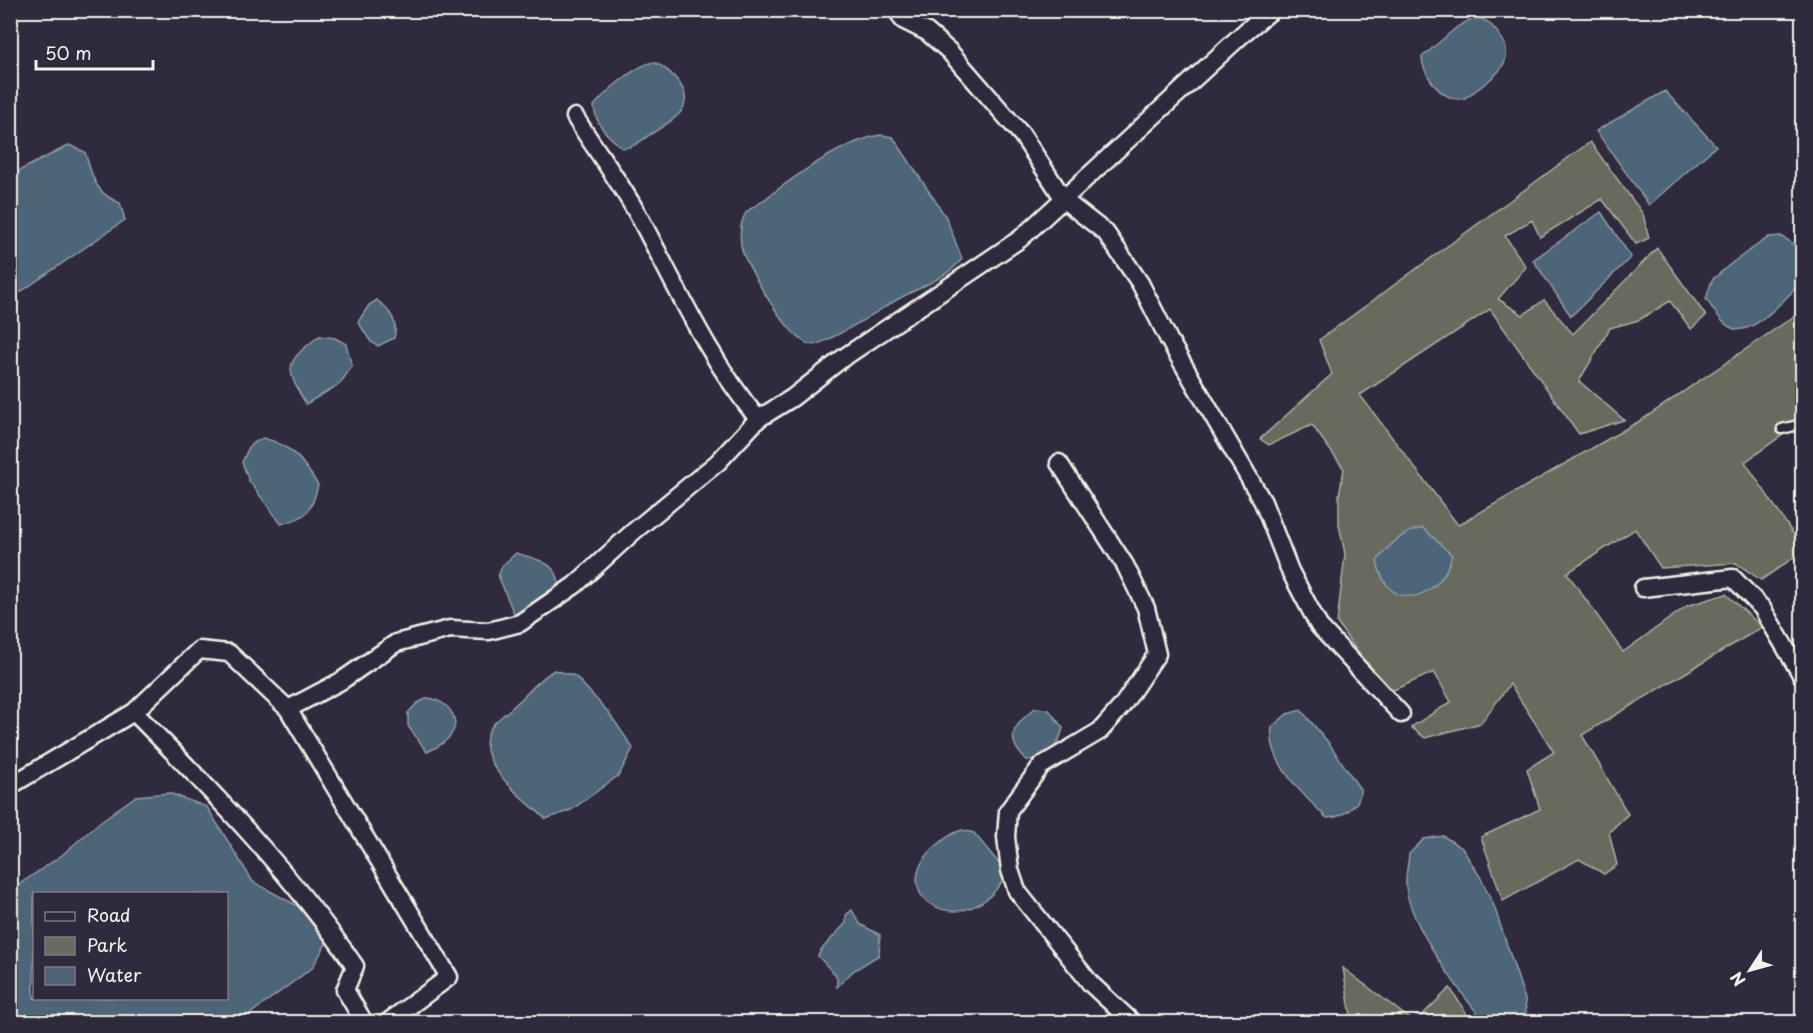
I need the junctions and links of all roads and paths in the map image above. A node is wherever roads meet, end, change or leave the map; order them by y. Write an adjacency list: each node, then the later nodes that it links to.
1 (897, 10): 4 (street)
2 (1272, 10): 4 (street)
3 (575, 117): 5 (street)
4 (1065, 201): 5 (street); 13 (street)
5 (758, 419): 11 (street)
6 (1803, 424): 7 (lane)
7 (1782, 429)
8 (1059, 463): 17 (street)
9 (1643, 588): 10 (street)
10 (1803, 676)
11 (288, 709): 12 (street); 16 (street)
12 (134, 712): 14 (street); 15 (street)
13 (1401, 714)
14 (10, 786)
15 (364, 1023)
16 (388, 1023)
17 (1132, 1023)

